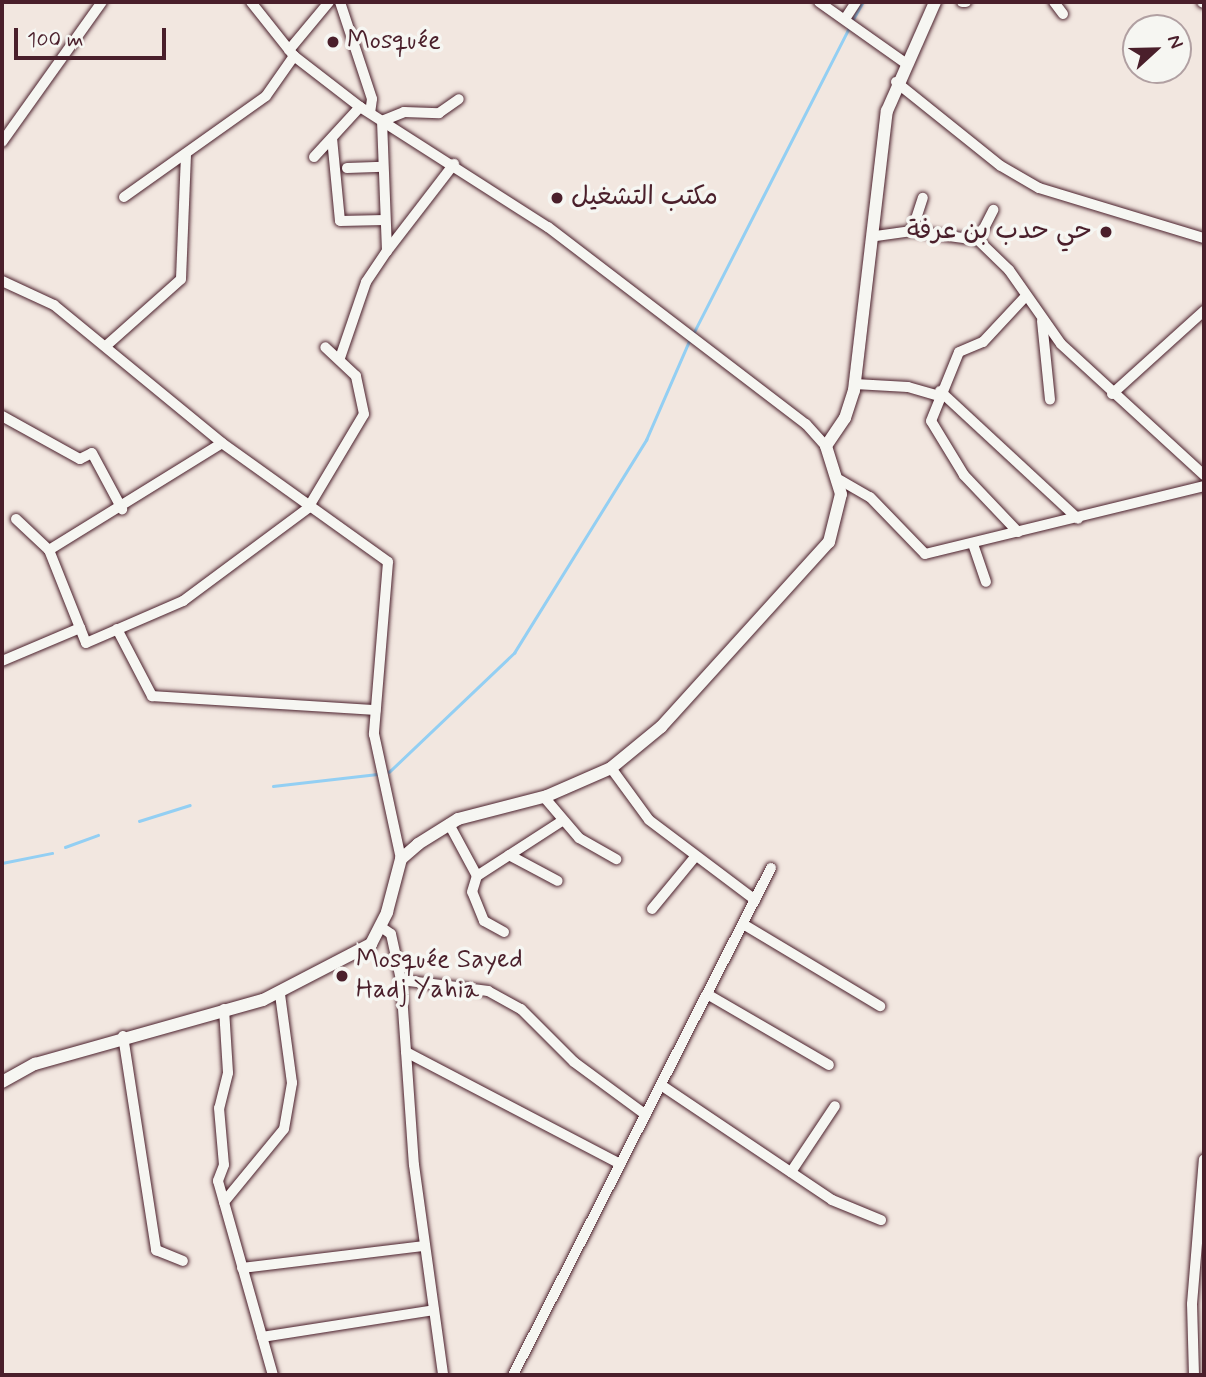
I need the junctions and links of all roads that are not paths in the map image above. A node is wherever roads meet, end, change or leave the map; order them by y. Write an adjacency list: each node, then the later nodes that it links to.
1 (102, 2): 18 (street)
2 (251, 2): 11 (street)
3 (329, 2): 11 (street)
4 (340, 2): 15 (street)
5 (819, 2): 10 (street)
6 (856, 2): 10 (street)
7 (935, 2): 12 (street)
8 (1054, 2): 9 (street)
9 (1063, 14)
10 (845, 19): 12 (street)
11 (292, 53): 15 (street); 19 (street)
12 (905, 63): 13 (street)
13 (896, 82): 29 (street); 30 (street)
14 (459, 99): 16 (street)
15 (365, 110): 16 (street); 17 (street)
16 (382, 121): 21 (street); 22 (street)
17 (332, 138): 20 (street); 27 (street)
18 (2, 142)
19 (186, 154): 24 (street); 37 (street)
20 (314, 157)
21 (454, 164): 32 (street); 46 (street)
22 (383, 167): 23 (street); 27 (street)
23 (347, 168)
24 (124, 197)
25 (923, 198): 28 (street)
26 (993, 210): 31 (street)
27 (385, 220): 32 (street)
28 (912, 231): 29 (street); 31 (street)
29 (876, 236): 40 (street)
30 (1204, 238)
31 (978, 240): 34 (street)
32 (387, 251): 39 (street)
33 (2, 281): 37 (street)
34 (1024, 298): 36 (street); 41 (street)
35 (1204, 311): 42 (street)
36 (1042, 321): 42 (street); 43 (street)
37 (107, 345): 45 (street)
38 (326, 347): 39 (street)
39 (340, 358): 51 (street)
40 (855, 384): 41 (street); 46 (street)
41 (939, 394): 53 (street); 54 (street)
42 (1112, 394): 47 (street)
43 (1050, 400)
44 (2, 416): 50 (street)
45 (222, 443): 50 (street); 51 (street)
46 (826, 446): 48 (street)
47 (1204, 475)
48 (840, 480): 55 (street); 62 (street)
49 (1204, 486): 53 (street)
50 (121, 509): 56 (street)
51 (308, 509): 59 (street); 61 (street)
52 (16, 519): 56 (street)
53 (1078, 519): 54 (street)
54 (1018, 532): 55 (street)
55 (973, 544): 57 (street)
56 (50, 550): 58 (street)
57 (986, 582)
58 (80, 628): 59 (street); 60 (street)
59 (117, 629): 61 (street)
60 (2, 661)
61 (376, 710): 68 (street)
62 (611, 768): 63 (street); 67 (street)
63 (544, 797): 64 (street); 65 (street)
64 (562, 821): 66 (street); 69 (street)
65 (449, 824): 68 (street); 71 (street)
66 (509, 855): 71 (street); 72 (street)
67 (694, 858): 73 (street); 74 (street)
68 (401, 859): 76 (street)
69 (616, 859)
70 (771, 868): 73 (street)
71 (477, 876): 77 (street)
72 (558, 881)
73 (755, 900): 75 (street)
74 (652, 909)
75 (743, 924): 80 (street); 81 (street)
76 (381, 927): 78 (street); 79 (street)
77 (504, 932)
78 (401, 980): 84 (street); 89 (street)
79 (280, 994): 82 (street); 93 (street)
80 (707, 994): 85 (street); 87 (street)
81 (880, 1006)
82 (224, 1009): 83 (street); 93 (street)
83 (123, 1036): 86 (street); 96 (street)
84 (406, 1052): 91 (street); 95 (street)
85 (829, 1065)
86 (2, 1082)
87 (661, 1085): 89 (street); 92 (street)
88 (835, 1106): 92 (street)
89 (646, 1115): 91 (street)
90 (1204, 1159): 103 (street)
91 (621, 1164): 102 (street)
92 (791, 1172): 94 (street)
93 (224, 1202): 97 (street)
94 (881, 1220)
95 (425, 1246): 97 (street); 98 (street)
96 (183, 1261)
97 (242, 1268): 99 (street)
98 (434, 1310): 99 (street); 101 (street)
99 (262, 1337): 100 (street)
100 (273, 1375)
101 (443, 1375)
102 (513, 1375)
103 (1194, 1375)

